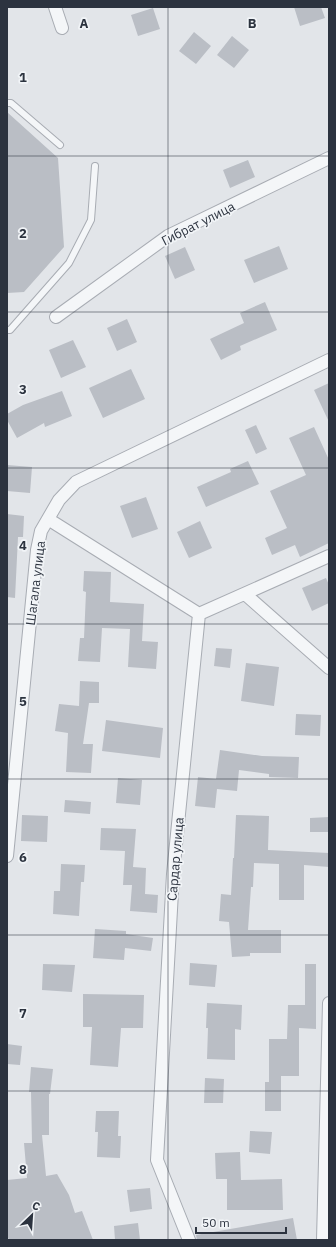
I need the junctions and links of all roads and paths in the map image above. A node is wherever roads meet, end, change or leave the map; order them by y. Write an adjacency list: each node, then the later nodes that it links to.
1 (55, 7): 2 (street)
2 (62, 28)
3 (7, 103): 4 (lane)
4 (60, 146)
5 (329, 158): 7 (street, Гибрат улица)
6 (94, 166): 8 (lane)
7 (56, 317)
8 (7, 330)
9 (329, 360): 10 (street, Шагала улица)
10 (48, 519): 13 (street); 15 (street, Шагала улица)
11 (329, 556): 12 (street)
12 (245, 594): 13 (street); 14 (street)
13 (199, 614): 17 (street, Сардар улица)
14 (329, 668)
15 (7, 856)
16 (329, 1003): 18 (street)
17 (189, 1240)
18 (323, 1240)

